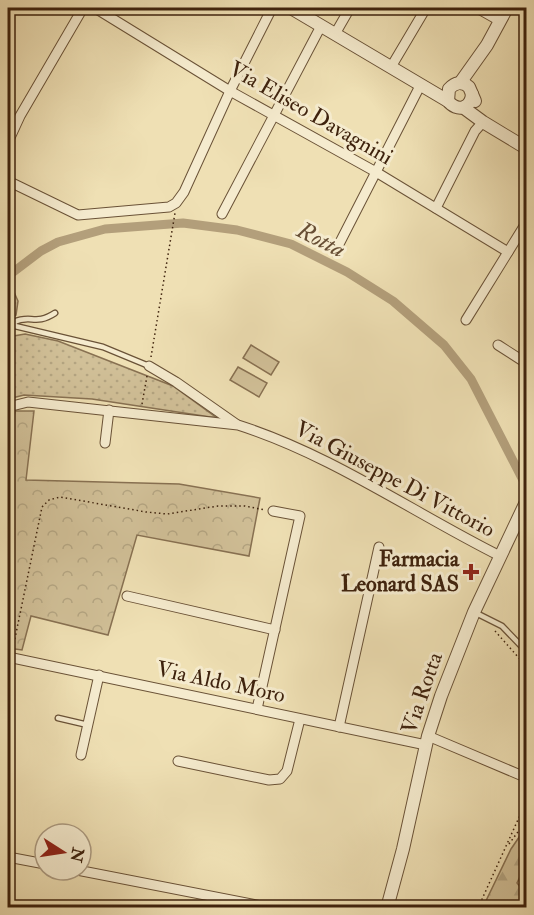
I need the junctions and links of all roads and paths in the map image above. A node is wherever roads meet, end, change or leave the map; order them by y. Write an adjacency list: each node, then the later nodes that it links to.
1 (83, 8): 22 (street)
2 (95, 8): 16 (street, Via Eliseo Davagnini)
3 (272, 8): 16 (street)
4 (291, 8): 10 (street)
5 (350, 8): 11 (street)
6 (426, 8): 13 (street)
7 (477, 8): 9 (street)
8 (507, 8): 9 (street)
9 (500, 21): 12 (street)
10 (321, 26): 11 (street); 20 (street)
11 (335, 34): 13 (street)
12 (487, 45): 15 (street); 17 (street)
13 (391, 67): 14 (street)
14 (420, 84): 15 (street); 18 (street); 24 (street)
15 (456, 84): 17 (street); 18 (street)
16 (230, 91): 20 (street, Via Eliseo Davagnini); 27 (street)
17 (472, 92): 19 (street); 21 (street)
18 (448, 100): 19 (street)
19 (464, 108): 21 (street)
20 (273, 114): 24 (street, Via Eliseo Davagnini); 28 (street)
21 (483, 122): 23 (street); 26 (street)
22 (8, 142)
23 (526, 148)
24 (376, 172): 26 (street, Via Eliseo Davagnini); 30 (street)
25 (8, 181): 27 (street)
26 (436, 208): 31 (street, Via Eliseo Davagnini)
27 (176, 209): 36 (path)
28 (222, 214)
29 (526, 223): 31 (street)
30 (335, 252)
31 (508, 252): 33 (street)
32 (55, 313): 36 (lane)
33 (466, 320)
34 (498, 345): 35 (street)
35 (526, 363)
36 (149, 366): 39 (path); 40 (street, Via Giuseppe Di Vittorio)
37 (8, 407): 38 (street, Via Giuseppe Di Vittorio)
38 (109, 410): 39 (street, Via Giuseppe Di Vittorio); 41 (street)
39 (141, 414): 40 (street, Via Giuseppe Di Vittorio)
40 (238, 425): 45 (street, Via Giuseppe Di Vittorio)
41 (105, 443)
42 (526, 502): 45 (street, Via Rotta)
43 (273, 511): 48 (street); 49 (path)
44 (379, 546): 58 (street)
45 (500, 556): 47 (street, Via Rotta)
46 (127, 596): 48 (street)
47 (478, 615): 50 (lane); 52 (path); 59 (street, Via Rotta)
48 (275, 630): 54 (street)
49 (8, 650)
50 (526, 651)
51 (8, 657): 53 (street, Via Aldo Moro)
52 (526, 666)
53 (99, 675): 54 (street, Via Aldo Moro); 57 (street)
54 (257, 709): 56 (street, Via Aldo Moro)
55 (58, 718): 57 (lane)
56 (300, 719): 58 (street, Via Aldo Moro); 61 (street)
57 (88, 725): 60 (street)
58 (339, 727): 59 (street, Via Aldo Moro)
59 (427, 741): 62 (street, Via Aldo Moro); 70 (street, Via Rotta)
60 (81, 755)
61 (178, 760)
62 (525, 777)
63 (526, 802): 65 (path)
64 (526, 821): 65 (path)
65 (506, 848): 71 (path)
66 (8, 857): 67 (street)
67 (33, 862)
68 (93, 873): 69 (street)
69 (272, 908)
70 (387, 908)
71 (478, 908)

